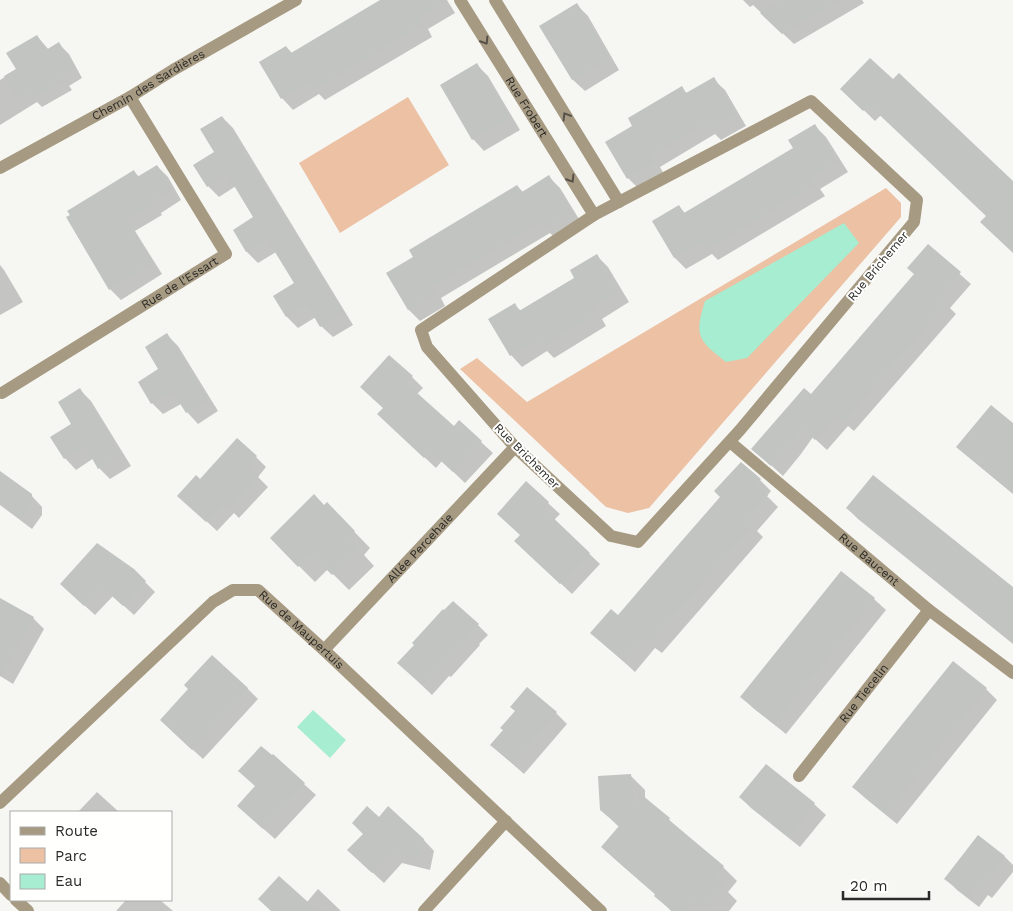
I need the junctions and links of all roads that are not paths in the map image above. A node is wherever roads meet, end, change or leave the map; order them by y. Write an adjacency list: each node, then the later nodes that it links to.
1 (296, 0): 4 (street, Chemin des Sardières)
2 (460, 0): 7 (street, Rue Frobert, one-way to 7)
3 (495, 0): 6 (street, one-way to 3)
4 (130, 97): 5 (street, Chemin des Sardières); 8 (street, Rue de l'Essart)
5 (0, 168)
6 (619, 202): 7 (street, Rue Brichemer); 9 (street, Rue Brichemer)
7 (594, 216): 10 (street, Rue Brichemer)
8 (2, 393)
9 (730, 442): 10 (street, Rue Brichemer); 11 (street, Rue Baucent)
10 (515, 446): 12 (street, Allée Percehaie)
11 (929, 610): 13 (street, Rue Baucent); 14 (street, Rue Tiecelin)
12 (324, 650): 15 (street, Rue de Maupertuis); 16 (street, Rue de Maupertuis)
13 (1013, 673)
14 (799, 776)
15 (0, 803)
16 (506, 821): 21 (street); 22 (street, Rue de Maupertuis)
17 (0, 884): 18 (street)
18 (10, 894)
19 (17, 901): 20 (street)
20 (28, 911)
21 (424, 911)
22 (601, 911)

